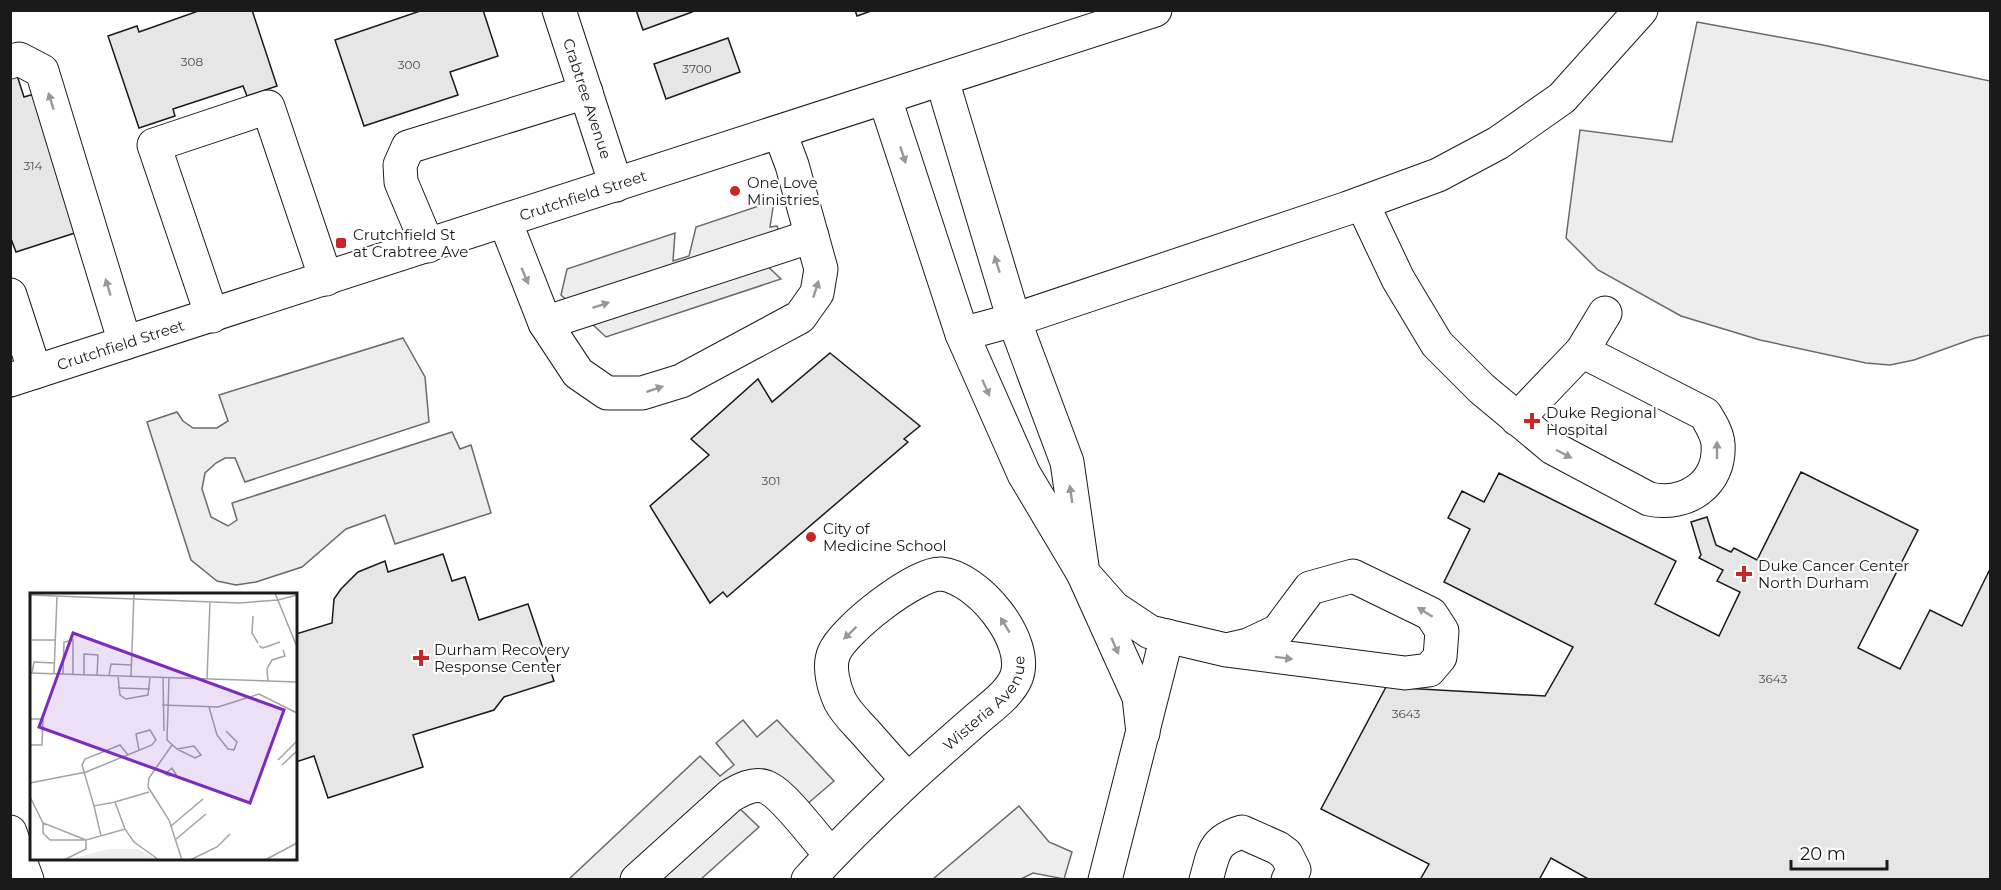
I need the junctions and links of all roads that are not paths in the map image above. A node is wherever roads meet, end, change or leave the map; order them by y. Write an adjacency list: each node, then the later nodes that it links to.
1 (559, 10): 6 (street, Crabtree Avenue)
2 (1155, 10): 5 (street, Crutchfield Street)
3 (1641, 10): 10 (street)
4 (10, 62): 21 (street, one-way to 4)
5 (942, 80): 7 (street, Crutchfield Street); 18 (street, one-way to 5)
6 (586, 92): 9 (street, Crabtree Avenue); 13 (street)
7 (885, 99): 8 (street, Crutchfield Street); 20 (street, one-way to 20)
8 (780, 133): 9 (street, Crutchfield Street); 12 (street)
9 (616, 185): 11 (street, Crutchfield Street)
10 (1362, 203): 18 (street); 24 (street)
11 (505, 221): 13 (street, Crutchfield Street); 19 (street, one-way to 19)
12 (812, 236): 19 (street, one-way to 12); 19 (street, one-way to 12)
13 (428, 246): 14 (street, Crutchfield Street)
14 (326, 279): 17 (street, Crutchfield Street); 17 (street)
15 (10, 295): 23 (street)
16 (1605, 313): 22 (street)
17 (212, 316): 21 (street, Crutchfield Street)
18 (1014, 320): 20 (street); 25 (street, one-way to 18)
19 (545, 322)
20 (962, 334): 25 (street, one-way to 25)
21 (125, 343): 23 (street, Crutchfield Street)
22 (1582, 351): 24 (street); 24 (street, one-way to 22)
23 (23, 376)
24 (1517, 419)
25 (1083, 573): 26 (street); 28 (street, one-way to 28)
26 (1167, 636): 27 (street); 28 (street)
27 (1226, 650): 27 (street, one-way to 27)
28 (1143, 733): 35 (street)
29 (908, 780): 29 (street, Wisteria Avenue, one-way to 29); 31 (street, Wisteria Avenue)
30 (10, 832): 32 (street)
31 (831, 855): 33 (street); 34 (street, Wisteria Avenue)
32 (27, 879)
33 (638, 879)
34 (808, 879)
35 (1106, 879)
36 (1206, 879): 37 (street)
37 (1288, 879)

